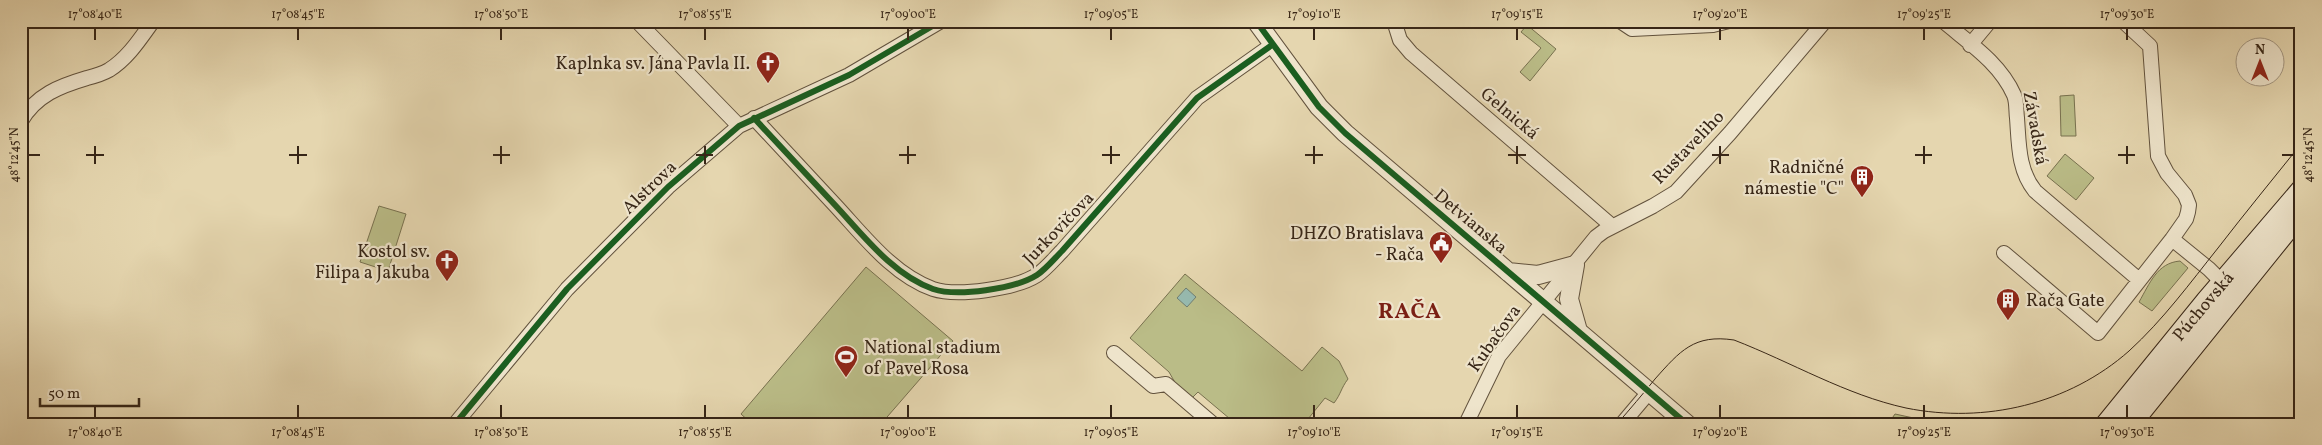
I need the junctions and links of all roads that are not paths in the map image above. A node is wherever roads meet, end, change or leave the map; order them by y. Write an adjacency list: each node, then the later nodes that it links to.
1 (153, 21): 15 (street)
2 (637, 21): 16 (street)
3 (941, 21): 14 (street, Alstrova)
4 (1256, 21): 12 (street, Detvianska)
5 (1394, 21): 19 (street, Gelnická)
6 (1729, 21): 11 (street)
7 (1825, 21): 19 (street, Rustaveliho)
8 (1943, 21): 13 (street, Závadská)
9 (1990, 21): 13 (street)
10 (2123, 21): 20 (street)
11 (1621, 23)
12 (1272, 45): 14 (street, Jurkovičova); 23 (street, Detvianska)
13 (1970, 45): 25 (street, Závadská)
14 (754, 118): 16 (street, Alstrova)
15 (21, 121)
16 (739, 126): 31 (street, Alstrova)
17 (2301, 190): 24 (main road, Púchovská)
18 (2301, 213): 27 (main road, Púchovská)
19 (1612, 226): 22 (street, Rustaveliho)
20 (2172, 239): 24 (street); 25 (street)
21 (2004, 253): 25 (street)
22 (1575, 264): 23 (street); 26 (street, Rustaveliho); 28 (street)
23 (1508, 272): 26 (street, Detvianska)
24 (2218, 277): 27 (street); 36 (main road, Púchovská)
25 (2138, 279)
26 (1543, 302): 28 (street, Detvianska); 33 (street, Kubačova)
27 (2227, 304): 37 (main road, Púchovská)
28 (1578, 331): 30 (street, Detvianska)
29 (1114, 353): 32 (street)
30 (1649, 392): 34 (street); 35 (street, Detvianska)
31 (455, 424)
32 (1214, 424)
33 (1466, 424)
34 (1622, 424)
35 (1687, 424)
36 (2106, 424)
37 (2131, 424)

